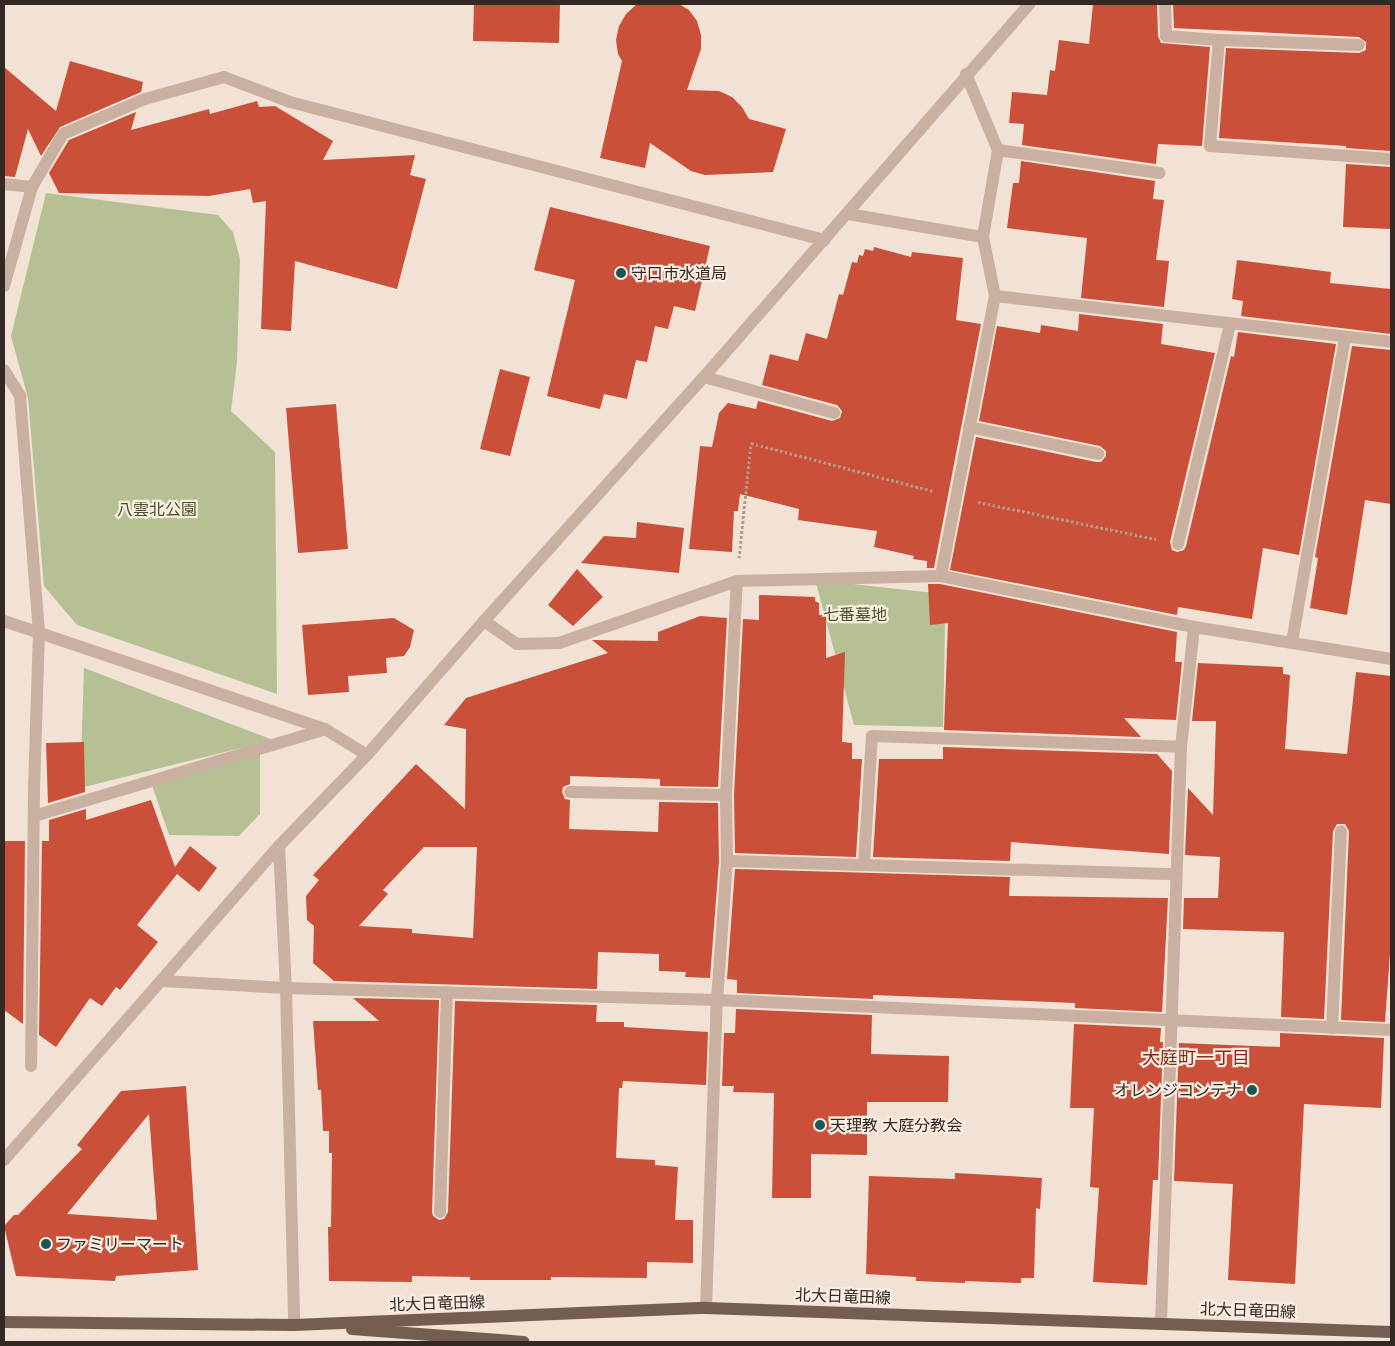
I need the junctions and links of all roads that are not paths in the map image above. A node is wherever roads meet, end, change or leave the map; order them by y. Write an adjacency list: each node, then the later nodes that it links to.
1 (1165, 4): 3 (street)
2 (1021, 6): 5 (street)
3 (1219, 40): 4 (street); 7 (street)
4 (1358, 44)
5 (966, 74): 6 (street); 11 (street)
6 (998, 150): 8 (street); 12 (street)
7 (1391, 159)
8 (1159, 173)
9 (4, 184): 10 (street)
10 (32, 187): 13 (street); 14 (street)
11 (848, 214): 12 (street); 13 (street)
12 (984, 237): 15 (street)
13 (824, 240): 20 (street)
14 (4, 286)
15 (995, 296): 16 (street); 22 (street)
16 (1230, 324): 17 (street); 24 (street)
17 (1345, 337): 18 (street); 31 (street)
18 (1391, 342)
19 (4, 370): 30 (street)
20 (704, 377): 21 (street); 28 (street)
21 (834, 413)
22 (969, 428): 23 (street); 25 (street)
23 (1098, 454)
24 (1178, 544)
25 (941, 576): 26 (street); 29 (street)
26 (737, 581): 28 (street); 37 (street)
27 (4, 621): 30 (street)
28 (484, 621): 35 (street)
29 (1194, 626): 31 (street); 34 (street)
30 (38, 631): 33 (street); 38 (street)
31 (1292, 642): 32 (street)
32 (1391, 659)
33 (325, 729): 35 (street); 38 (street)
34 (1181, 747): 42 (street); 43 (street)
35 (367, 755): 40 (street)
36 (570, 792): 37 (street)
37 (726, 795): 41 (street)
38 (34, 816): 51 (street)
39 (1341, 831): 49 (street)
40 (279, 846): 44 (street); 45 (street)
41 (727, 861): 42 (street); 47 (street)
42 (864, 863): 43 (street)
43 (1176, 874): 48 (street)
44 (163, 980): 45 (street); 52 (street)
45 (286, 988): 46 (street); 57 (street)
46 (447, 992): 47 (street); 53 (street)
47 (717, 1000): 48 (street); 54 (street)
48 (1171, 1021): 49 (street); 56 (street)
49 (1332, 1028): 50 (street)
50 (1391, 1030)
51 (31, 1066)
52 (4, 1160)
53 (440, 1212)
54 (706, 1308): 56 (main road, 北大日竜田線); 57 (main road, 北大日竜田線)
55 (4, 1322): 57 (main road, 北大日竜田線)
56 (1161, 1323): 58 (main road, 北大日竜田線)
57 (294, 1325): 59 (main road, 北大日竜田線)
58 (1391, 1332)
59 (524, 1342)

